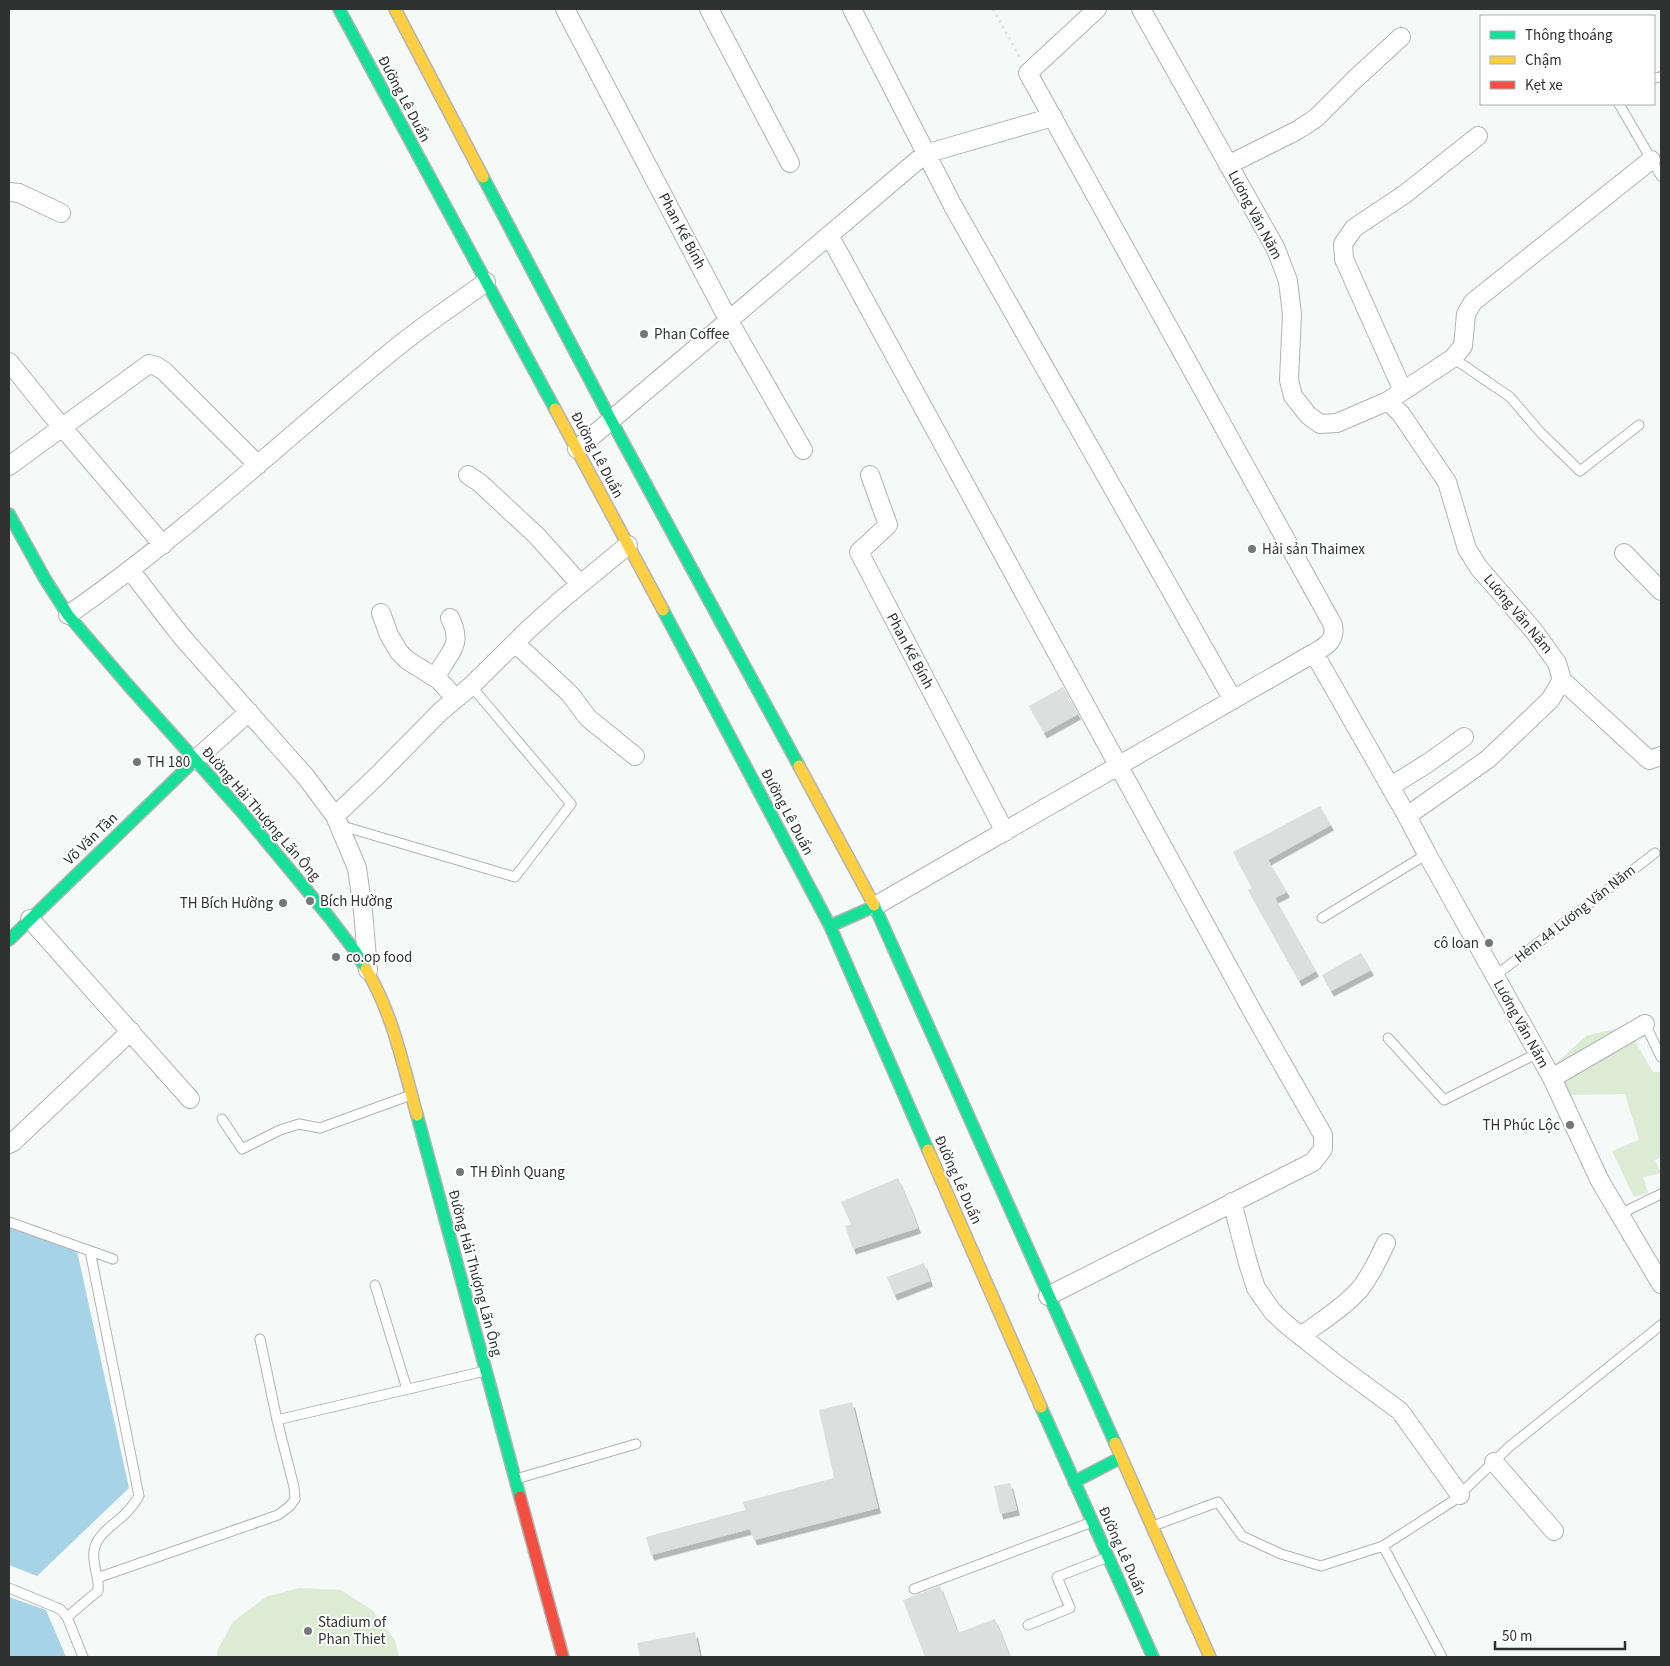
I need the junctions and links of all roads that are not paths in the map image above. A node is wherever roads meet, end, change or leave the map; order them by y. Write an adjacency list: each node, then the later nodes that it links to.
1 (339, 9): 20 (main road, Đường Lê Duẩn)
2 (395, 9): 26 (main road, Đường Lê Duẩn)
3 (566, 9): 21 (street, Phan Kế Bính)
4 (709, 9): 14 (street)
5 (852, 9): 12 (street)
6 (1097, 9): 10 (street)
7 (1141, 9): 15 (street, Lương Văn Năm)
8 (1401, 37): 15 (street)
9 (1620, 105): 13 (lane)
10 (1053, 117): 12 (street); 46 (street)
11 (1478, 136): 24 (street)
12 (925, 154): 19 (street); 51 (street)
13 (1651, 160): 16 (lane); 22 (street)
14 (790, 163)
15 (1228, 165): 25 (street, Lương Văn Năm)
16 (1661, 176)
17 (9, 192): 18 (street)
18 (61, 213)
19 (829, 235): 21 (street); 57 (street)
20 (486, 282): 29 (main road, Đường Lê Duẩn); 31 (street)
21 (729, 320): 26 (street); 30 (street, Phan Kế Bính)
22 (1453, 358): 24 (street); 27 (lane)
23 (9, 362): 28 (street)
24 (1403, 391): 25 (street)
25 (1388, 401): 48 (street, Lương Văn Năm)
26 (611, 420): 29 (street); 64 (main road, Đường Lê Duẩn)
27 (1639, 425)
28 (62, 427): 31 (street); 32 (street); 36 (street)
29 (577, 449): 37 (main road, Đường Lê Duẩn)
30 (804, 450)
31 (258, 465): 36 (street)
32 (9, 466)
33 (870, 475): 61 (street, Phan Kế Bính)
34 (468, 476): 40 (street)
35 (9, 514): 43 (main road, Đường Hải Thượng Lãn Ông)
36 (163, 544): 39 (street)
37 (628, 545): 40 (street); 67 (main road, Đường Lê Duẩn)
38 (1624, 553): 41 (street)
39 (130, 570): 43 (street); 52 (street)
40 (580, 584): 45 (street)
41 (1661, 590)
42 (381, 613): 47 (street)
43 (68, 615): 56 (main road, Đường Hải Thượng Lãn Ông)
44 (450, 618): 47 (street)
45 (515, 643): 49 (street); 54 (street)
46 (1314, 653): 51 (street); 58 (street, Lương Văn Năm)
47 (436, 678): 50 (street)
48 (1562, 680): 55 (street); 59 (street)
49 (470, 686): 50 (street); 60 (lane)
50 (456, 698): 60 (street)
51 (1233, 700): 57 (street)
52 (249, 712): 56 (street); 60 (street)
53 (1464, 737): 58 (street)
54 (635, 756)
55 (1661, 756)
56 (195, 760): 65 (main road, Võ Văn Tần); 69 (main road, Đường Hải Thượng Lãn Ông)
57 (1119, 766): 61 (street); 82 (street)
58 (1391, 786): 59 (street, Lương Văn Năm)
59 (1407, 816): 63 (street, Lương Văn Năm)
60 (337, 821): 69 (street)
61 (1005, 832): 64 (street)
62 (1655, 853): 70 (lane, Hẻm 44 Lương Văn Năm)
63 (1427, 854): 66 (lane); 70 (street, Lương Văn Năm)
64 (875, 906): 67 (main road); 90 (main road, Đường Lê Duẩn)
65 (30, 918): 68 (main road, Võ Văn Tần); 72 (street)
66 (1322, 918)
67 (830, 926): 101 (main road, Đường Lê Duẩn)
68 (9, 940)
69 (368, 971): 77 (main road, Đường Hải Thượng Lãn Ông)
70 (1495, 976): 74 (street, Lương Văn Năm)
71 (1645, 1024): 75 (lane); 76 (street)
72 (131, 1031): 78 (street); 80 (street)
73 (1388, 1038): 74 (lane)
74 (1538, 1053): 76 (street, Lương Văn Năm)
75 (1661, 1057)
76 (1552, 1078): 83 (street, Lương Văn Năm)
77 (411, 1094): 79 (lane); 94 (main road, Đường Hải Thượng Lãn Ông)
78 (190, 1099)
79 (222, 1118)
80 (9, 1144)
81 (1661, 1194): 83 (lane)
82 (1232, 1202): 90 (street); 92 (street)
83 (1620, 1214): 88 (street, Lương Văn Năm)
84 (9, 1222): 86 (lane)
85 (1386, 1243): 92 (street)
86 (90, 1251): 87 (lane); 108 (lane)
87 (113, 1259)
88 (1661, 1284)
89 (375, 1285): 95 (lane)
90 (1048, 1296): 98 (main road, Đường Lê Duẩn)
91 (1661, 1325): 99 (lane)
92 (1300, 1336): 102 (street)
93 (260, 1339): 96 (lane)
94 (485, 1371): 95 (lane); 100 (main road, Đường Hải Thượng Lãn Ông)
95 (407, 1389): 96 (lane)
96 (277, 1420): 108 (lane)
97 (636, 1444): 100 (lane)
98 (1120, 1458): 101 (main road); 104 (main road, Đường Lê Duẩn)
99 (1494, 1462): 102 (lane); 105 (street)
100 (515, 1479): 114 (main road, Đường Hải Thượng Lãn Ông)
101 (1074, 1482): 103 (main road, Đường Lê Duẩn)
102 (1460, 1495): 106 (lane)
103 (1092, 1522): 107 (main road, Đường Lê Duẩn); 110 (lane)
104 (1151, 1526): 106 (lane); 116 (main road, Đường Lê Duẩn)
105 (1554, 1531)
106 (1383, 1546): 117 (lane)
107 (1108, 1556): 112 (lane); 115 (main road, Đường Lê Duẩn)
108 (97, 1578): 111 (lane)
109 (9, 1588): 111 (lane)
110 (914, 1590)
111 (67, 1617): 113 (lane)
112 (1028, 1625)
113 (83, 1657)
114 (563, 1657)
115 (1154, 1657)
116 (1210, 1657)
117 (1442, 1657)

